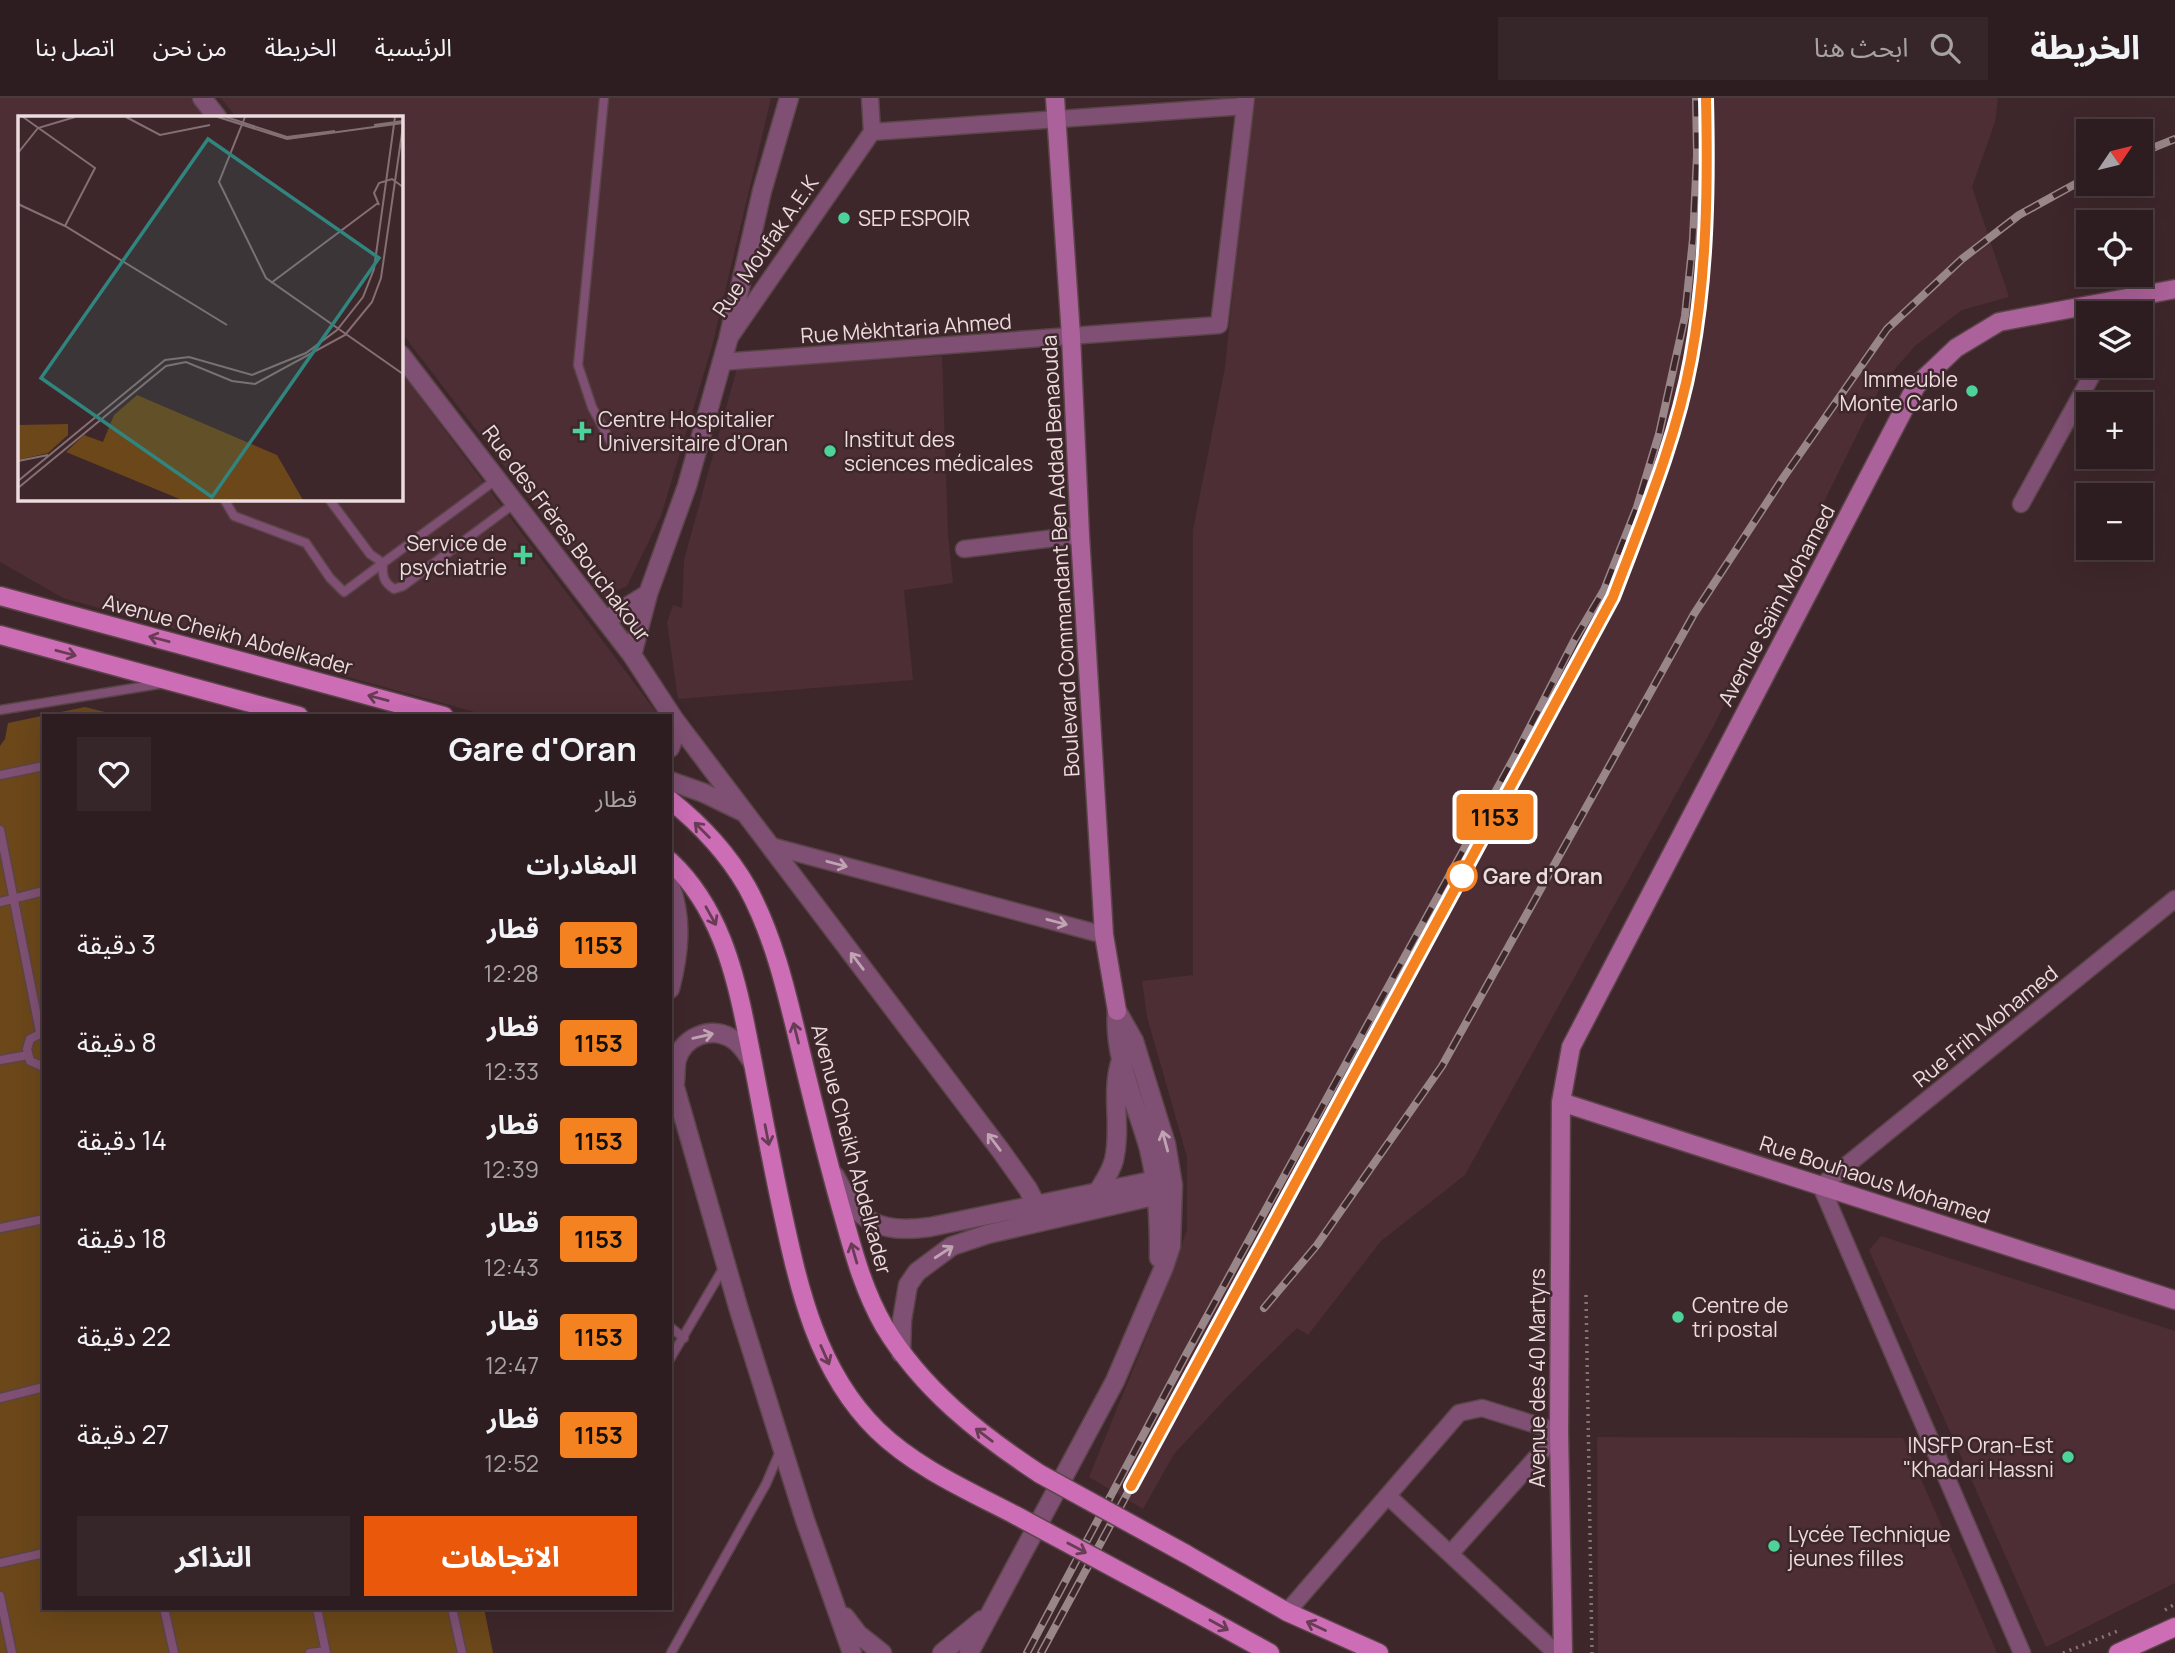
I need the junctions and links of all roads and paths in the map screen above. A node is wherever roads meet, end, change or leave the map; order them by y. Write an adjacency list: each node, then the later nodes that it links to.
1 (202, 98): 7 (street)
2 (604, 98): 18 (lane)
3 (789, 98): 14 (street)
4 (870, 98): 9 (street)
5 (1055, 98): 8 (main road, Boulevard Commandant Ben Addad Benaouda)
6 (1245, 102): 8 (street); 13 (street, Rue Mèkhtaria Ahmed)
7 (216, 116)
8 (1056, 118): 9 (street); 13 (main road, Boulevard Commandant Ben Addad Benaouda)
9 (872, 132): 14 (street, Rue Moufak A.E.K)
10 (2175, 289): 11 (main road, Avenue Saïm Mohamed)
11 (2136, 295): 12 (street); 63 (main road, Avenue Saïm Mohamed)
12 (2133, 301)
13 (1071, 336): 16 (street, Rue Mèkhtaria Ahmed); 24 (main road, Boulevard Commandant Ben Addad Benaouda)
14 (728, 340): 16 (street, Rue Moufak A.E.K)
15 (402, 356): 19 (street, Rue des Frères Bouchakour)
16 (721, 362): 27 (street, Rue Moufak A.E.K)
17 (2090, 378): 23 (street)
18 (614, 448)
19 (497, 479): 22 (street, Rue des Frères Bouchakour); 26 (lane)
20 (225, 500): 26 (lane)
21 (330, 500): 26 (lane)
22 (515, 503): 26 (lane); 29 (street, Rue des Frères Bouchakour)
23 (2021, 504)
24 (1080, 536): 25 (street); 53 (main road, Boulevard Commandant Ben Addad Benaouda)
25 (964, 549)
26 (383, 563)
27 (648, 594): 29 (street); 31 (street, Rue Moufak A.E.K)
28 (0, 596): 35 (main road, Avenue Cheikh Abdelkader, one-way to 28)
29 (606, 620): 31 (street, Rue des Frères Bouchakour)
30 (0, 635): 32 (main road, one-way to 32)
31 (632, 654): 36 (street, Rue des Frères Bouchakour)
32 (186, 685): 33 (lane); 34 (main road)
33 (0, 710)
34 (292, 714)
35 (437, 714)
36 (671, 714)
37 (672, 716): 38 (street, Rue des Frères Bouchakour)
38 (674, 719): 39 (street); 44 (street)
39 (672, 742)
40 (42, 766): 41 (lane)
41 (0, 775)
42 (672, 782): 44 (street)
43 (672, 802): 64 (main road, Avenue Cheikh Abdelkader, one-way to 43)
44 (744, 812): 46 (street)
45 (0, 830): 50 (lane)
46 (771, 846): 53 (street, one-way to 53); 65 (street, one-way to 46)
47 (672, 863): 60 (main road, one-way to 60)
48 (42, 892): 50 (lane)
49 (672, 892): 54 (street)
50 (15, 899): 52 (lane); 56 (lane)
51 (2175, 899): 66 (street, Rue Frih Mohamed)
52 (0, 902)
53 (1104, 935): 55 (main road, Boulevard Commandant Ben Addad Benaouda)
54 (672, 980)
55 (1117, 1011): 59 (street, Boulevard Commandant Ben Addad Benaouda); 67 (street, Boulevard Commandant Ben Addad Benaouda, one-way to 55)
56 (42, 1032): 57 (lane)
57 (28, 1055): 58 (lane); 61 (lane)
58 (0, 1060)
59 (1122, 1060): 67 (street, Boulevard Commandant Ben Addad Benaouda); 68 (street)
60 (753, 1063): 62 (street, one-way to 60); 111 (main road, one-way to 111, bridge)
61 (42, 1067)
62 (673, 1078): 73 (street)
63 (1561, 1102): 66 (main road, Rue Bouhaous Mohamed); 82 (main road, Avenue des 40 Martyrs)
64 (827, 1161): 70 (street); 78 (main road, Avenue Cheikh Abdelkader, one-way to 64)
65 (1013, 1168): 69 (street); 70 (street)
66 (1821, 1186): 75 (main road, Rue Bouhaous Mohamed); 116 (street)
67 (1162, 1187): 68 (street); 70 (street); 90 (street, Boulevard Commandant Ben Addad Benaouda)
68 (1099, 1190): 69 (street)
69 (1063, 1198): 70 (street)
70 (1040, 1212): 78 (street, one-way to 70)
71 (42, 1219): 72 (lane)
72 (0, 1228)
73 (726, 1265): 77 (lane); 83 (street)
74 (1586, 1295): 115 (path)
75 (2175, 1300)
76 (672, 1329): 77 (lane)
77 (684, 1338): 79 (lane)
78 (901, 1353): 95 (main road, Avenue Cheikh Abdelkader, one-way to 78, bridge)
79 (672, 1356)
80 (42, 1388): 81 (lane)
81 (0, 1398)
82 (1559, 1432): 84 (street); 86 (street); 114 (main road, Avenue des 40 Martyrs)
83 (782, 1447): 91 (street); 105 (lane)
84 (1388, 1496): 86 (street); 95 (street)
85 (42, 1553): 87 (lane)
86 (1450, 1554): 113 (street)
87 (0, 1563)
88 (0, 1596): 101 (lane)
89 (2175, 1604): 96 (path)
90 (997, 1605): 109 (street); 110 (street, Boulevard Commandant Ben Addad Benaouda)
91 (837, 1606): 99 (street); 106 (street)
92 (164, 1610): 102 (lane)
93 (317, 1610): 100 (lane)
94 (452, 1610): 104 (lane)
95 (1287, 1612): 112 (main road, Avenue Cheikh Abdelkader, one-way to 95)
96 (2154, 1615)
97 (2175, 1627): 118 (main road)
98 (2122, 1629): 117 (path)
99 (858, 1634): 107 (street); 108 (street)
100 (326, 1652): 103 (lane)
101 (12, 1653)
102 (174, 1653)
103 (310, 1653)
104 (462, 1653)
105 (671, 1653)
106 (849, 1653)
107 (872, 1653)
108 (882, 1653)
109 (942, 1653)
110 (969, 1653)
111 (1269, 1653)
112 (1379, 1653)
113 (1556, 1653)
114 (1563, 1653)
115 (1592, 1653)
116 (2022, 1653)
117 (2063, 1653)
118 (2118, 1653)

